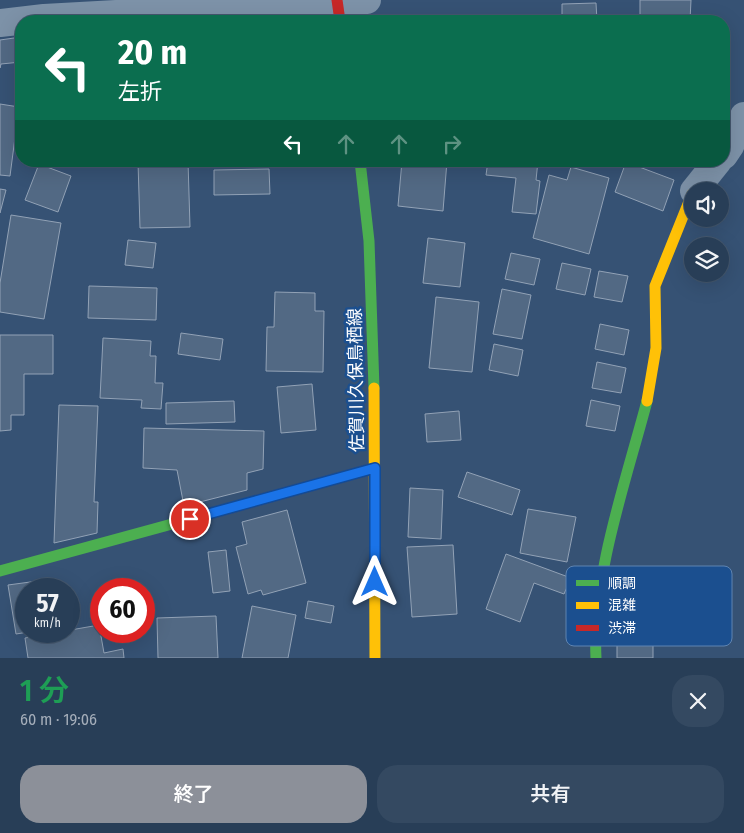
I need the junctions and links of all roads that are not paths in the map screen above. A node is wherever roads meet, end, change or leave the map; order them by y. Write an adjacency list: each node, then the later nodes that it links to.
1 (368, 0): 2 (street)
2 (338, 8): 3 (street)
3 (132, 15)
4 (15, 21): 5 (street)
5 (0, 23)
6 (744, 116): 7 (street)
7 (730, 146)
8 (361, 167): 12 (street, 佐賀川久保鳥栖線)
9 (713, 167): 10 (street)
10 (701, 182)
11 (684, 214): 13 (street)
12 (375, 468): 14 (street); 15 (street, 佐賀川久保鳥栖線)
13 (604, 566)
14 (0, 571)
15 (375, 658)

